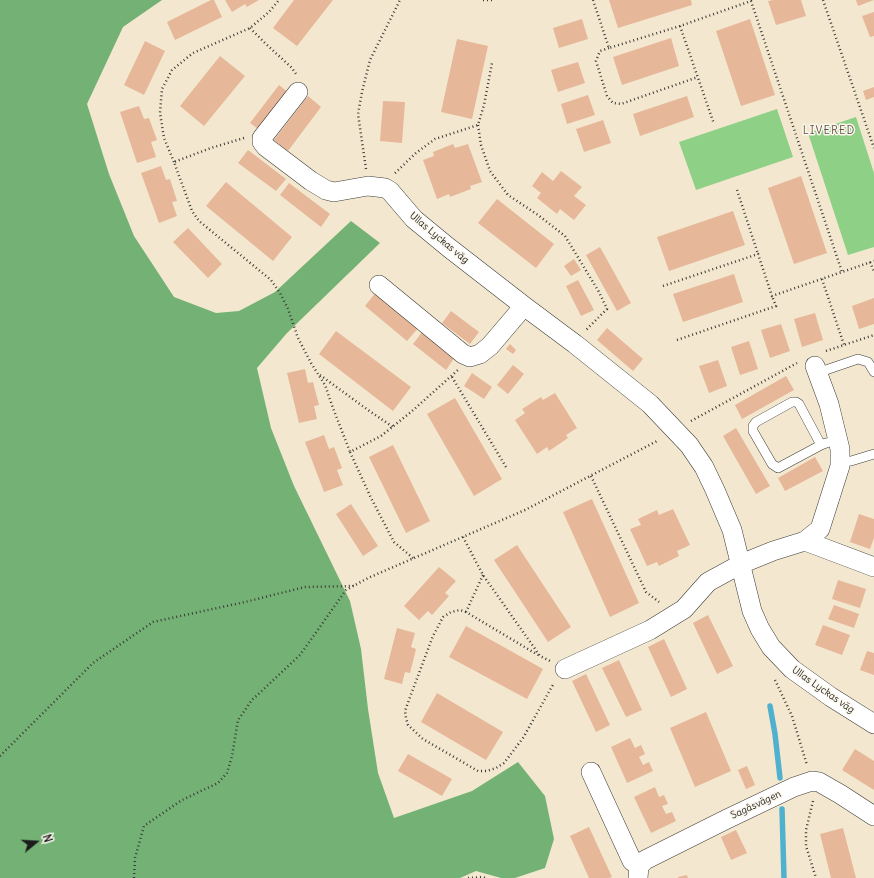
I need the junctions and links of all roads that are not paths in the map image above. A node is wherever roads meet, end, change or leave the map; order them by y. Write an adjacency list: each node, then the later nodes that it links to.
1 (298, 92): 3 (street, Ullas Lyckas väg)
2 (379, 284): 3 (street)
3 (524, 306): 10 (street, Ullas Lyckas väg)
4 (814, 363): 5 (lane); 6 (street)
5 (874, 372)
6 (830, 443): 6 (lane); 8 (street)
7 (874, 454): 8 (lane)
8 (840, 462): 9 (street)
9 (805, 542): 10 (street); 11 (street)
10 (741, 564): 12 (street); 13 (street, Ullas Lyckas väg)
11 (874, 567)
12 (565, 669)
13 (874, 724)
14 (591, 772): 16 (street, Sagåsvägen)
15 (874, 816): 16 (street, Sagåsvägen)
16 (638, 872)

